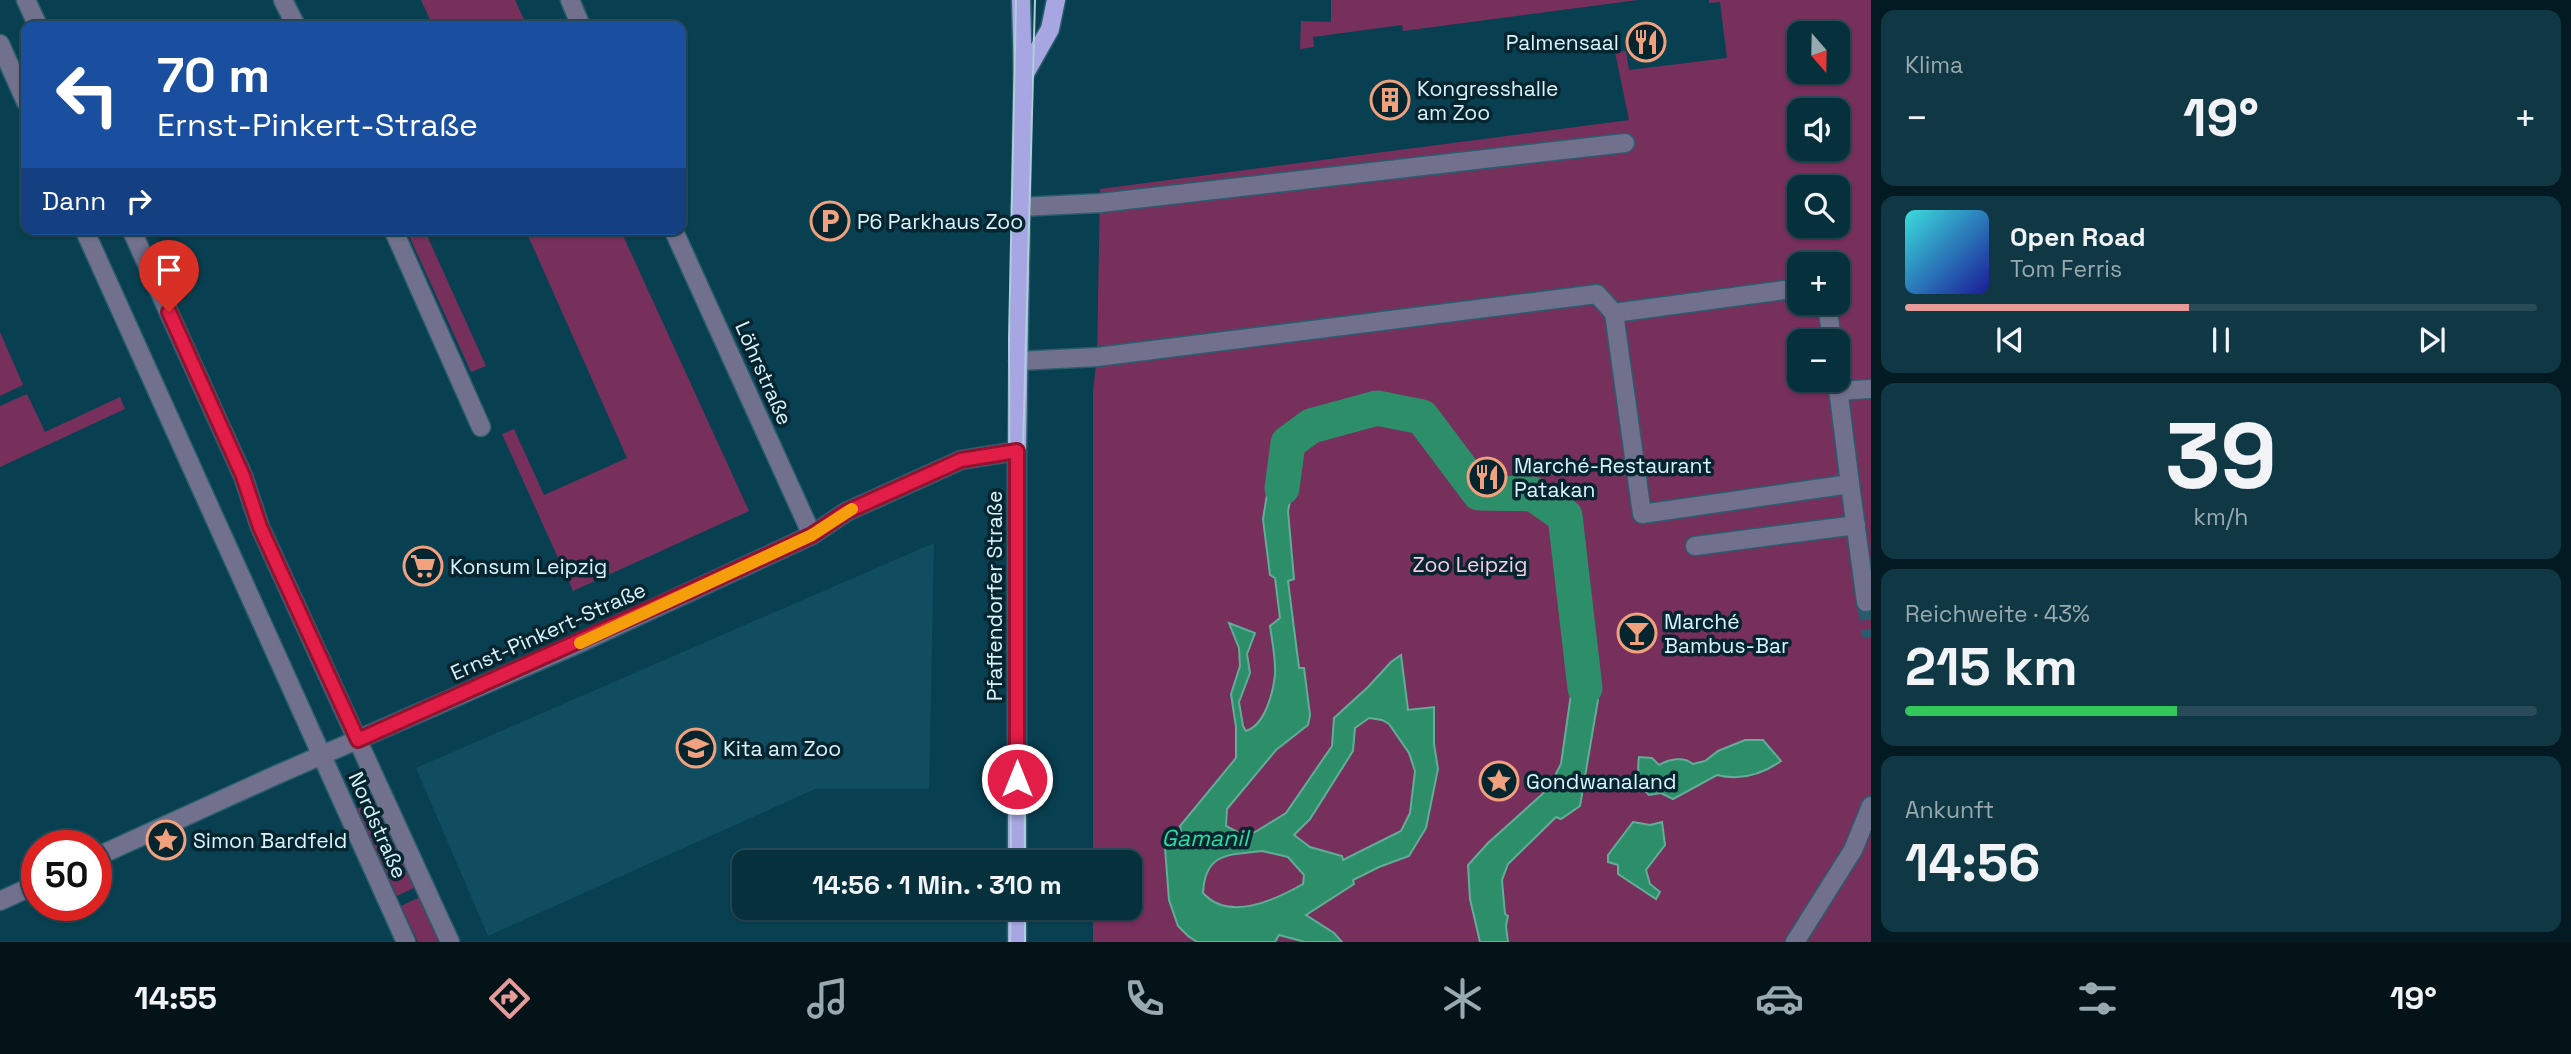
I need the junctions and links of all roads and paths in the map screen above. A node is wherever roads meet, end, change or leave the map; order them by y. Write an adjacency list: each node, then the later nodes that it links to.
1 (26, 0): 6 (street)
2 (283, 0): 7 (street)
3 (570, 0): 8 (street)
4 (1021, 0): 10 (main road, Pfaffendorfer Straße)
5 (1056, 0): 10 (main road, Pfaffendorfer Straße)
6 (36, 21)
7 (294, 21)
8 (579, 21)
9 (0, 44): 11 (street)
10 (1023, 78): 13 (main road, Pfaffendorfer Straße)
11 (21, 91)
12 (1625, 143): 13 (street)
13 (1020, 207): 20 (main road, Pfaffendorfer Straße)
14 (87, 235): 32 (street, Nordstraße)
15 (134, 235): 31 (street, Nordstraße)
16 (396, 235): 24 (street)
17 (676, 235): 28 (street, Löhrstraße)
18 (1787, 290): 19 (street)
19 (1614, 313): 20 (street); 26 (street)
20 (1018, 361): 25 (main road, Pfaffendorfer Straße)
21 (1850, 386): 22 (street)
22 (1871, 389)
23 (1839, 392): 26 (street)
24 (481, 427)
25 (1017, 451): 28 (street, Ernst-Pinkert-Straße); 35 (main road, Pfaffendorfer Straße)
26 (1850, 484): 27 (street)
27 (1856, 525): 29 (street); 30 (street)
28 (812, 535): 31 (street, Ernst-Pinkert-Straße)
29 (1695, 546)
30 (1866, 602)
31 (358, 740): 32 (street, Ernst-Pinkert-Straße); 40 (street, Nordstraße)
32 (322, 755): 34 (street, Ernst-Pinkert-Straße); 39 (street, Nordstraße)
33 (1871, 806): 42 (street)
34 (112, 850)
35 (1017, 850)
36 (21, 891): 37 (street)
37 (0, 901)
38 (1017, 920): 41 (main road)
39 (406, 942)
40 (450, 942)
41 (1017, 942)
42 (1795, 942)

